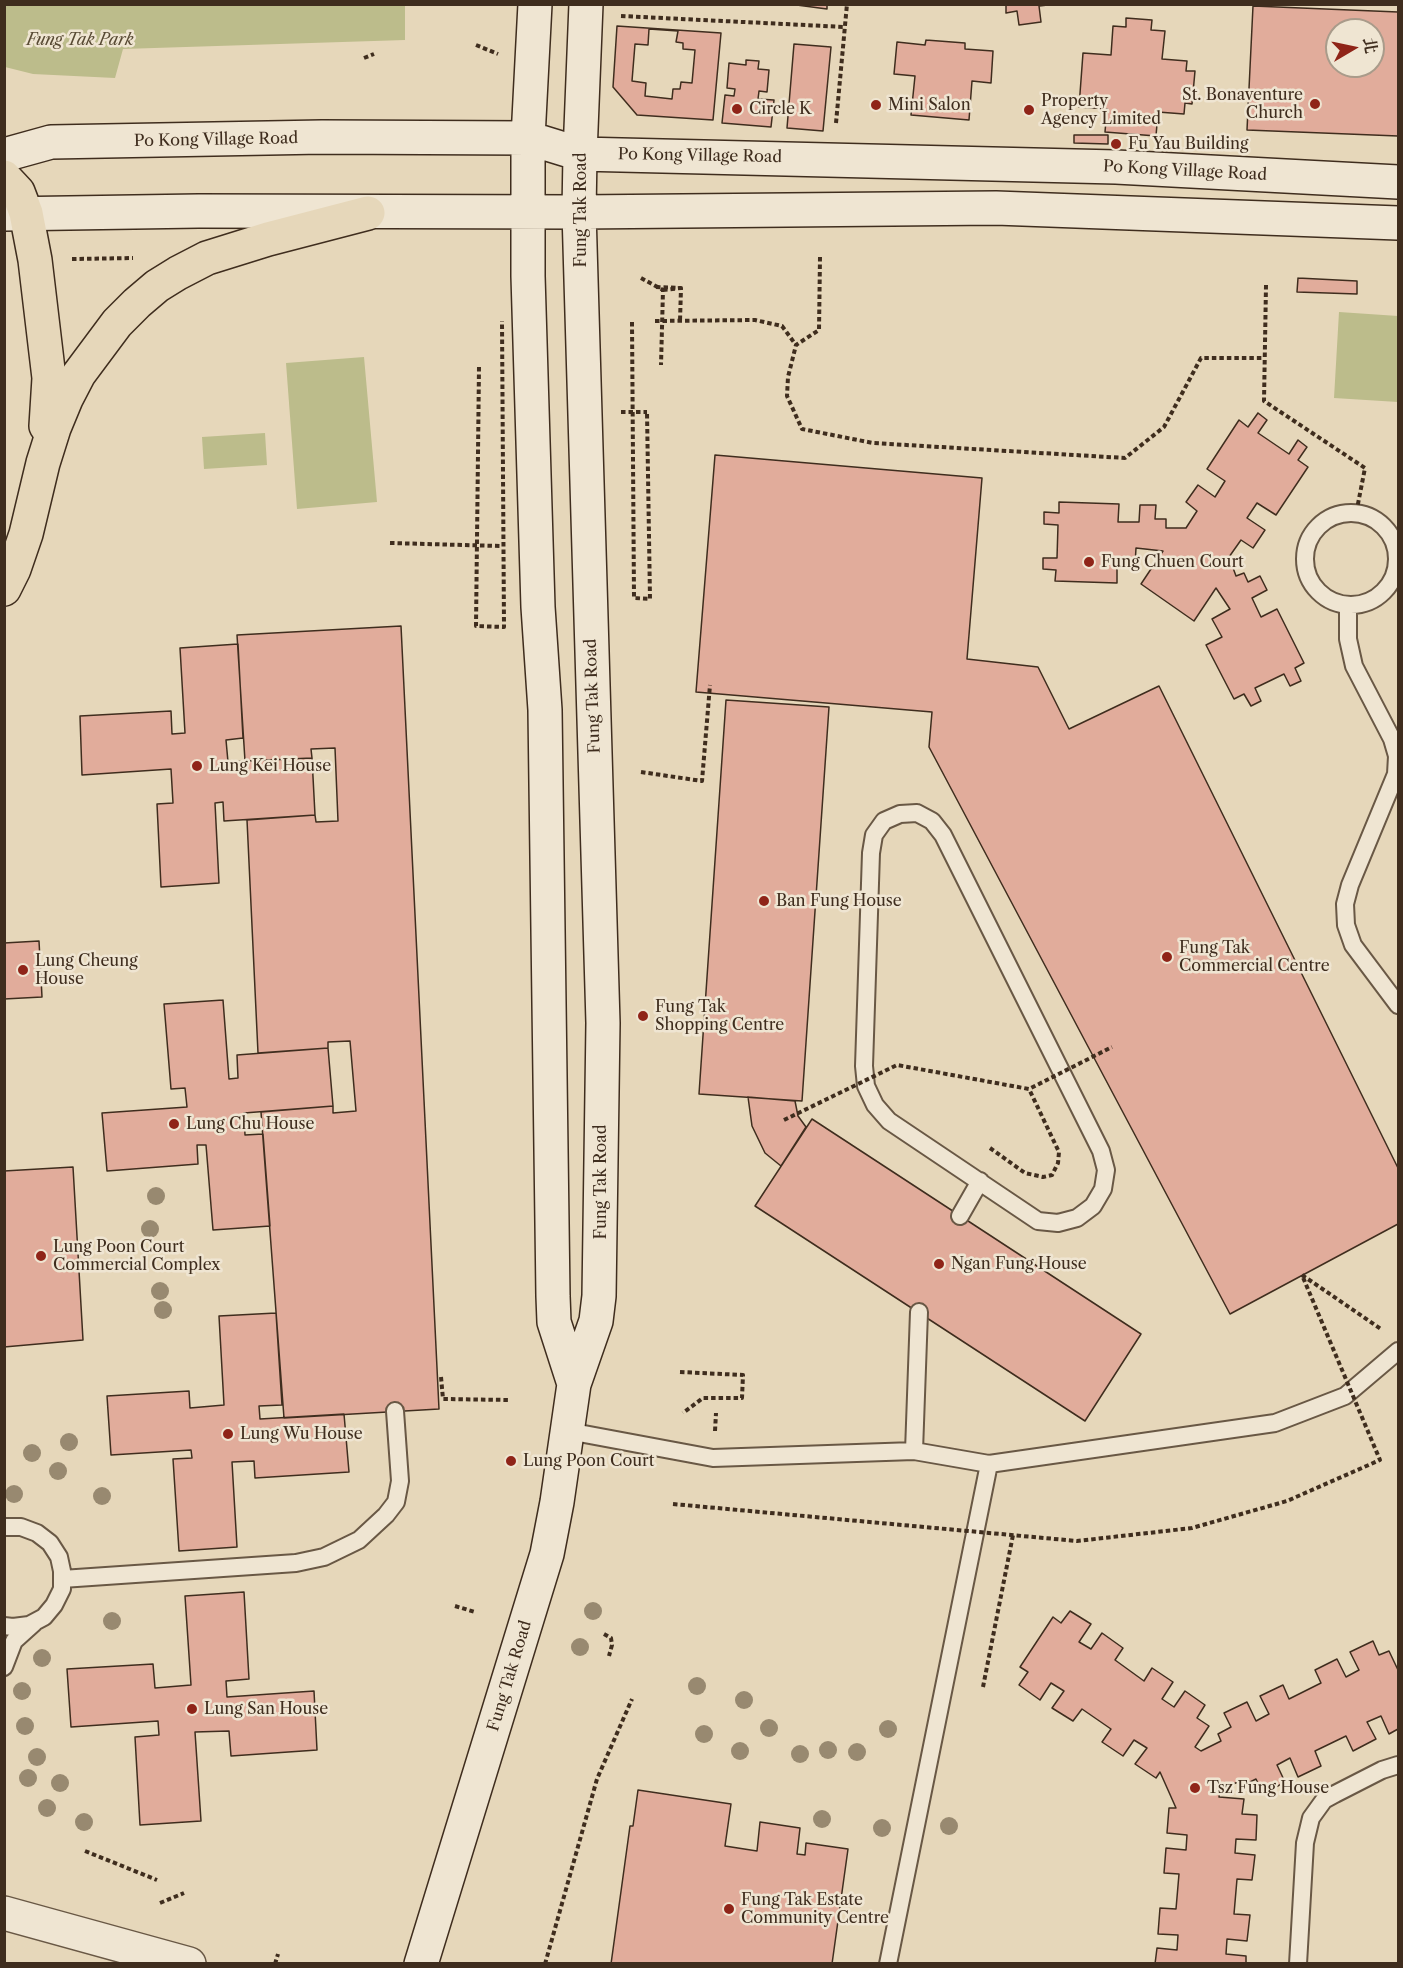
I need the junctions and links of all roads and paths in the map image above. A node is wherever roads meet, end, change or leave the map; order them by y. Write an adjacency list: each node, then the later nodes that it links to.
1 (535, 4): 8 (main road, Fung Tak Road)
2 (847, 4): 4 (path)
3 (586, 9): 4 (path); 9 (main road, Fung Tak Road)
4 (845, 27): 7 (path)
5 (374, 54): 6 (path)
6 (364, 58)
7 (836, 126)
8 (528, 138): 9 (main road, Po Kong Village Road); 10 (main road, Po Kong Village Road); 13 (main road, Fung Tak Road)
9 (580, 154): 12 (main road, Po Kong Village Road); 14 (main road, Fung Tak Road)
10 (4, 155)
11 (4, 177): 16 (main road)
12 (1398, 182)
13 (528, 212): 14 (main road); 15 (main road); 56 (main road, Fung Tak Road)
14 (579, 212): 17 (main road); 56 (main road, Fung Tak Road)
15 (368, 213): 16 (main road); 35 (main road)
16 (15, 214): 35 (main road)
17 (1398, 223)
18 (820, 257): 30 (path)
19 (135, 258): 20 (path)
20 (64, 259)
21 (641, 278): 25 (path)
22 (1266, 285): 31 (path)
23 (656, 288): 24 (path, bridge)
24 (681, 288): 25 (path); 28 (path, bridge)
25 (663, 290): 32 (path)
26 (502, 321): 33 (path, bridge)
27 (655, 321): 28 (path, bridge)
28 (680, 321): 30 (path, bridge)
29 (633, 322): 34 (path, bridge)
30 (796, 345): 31 (path)
31 (1264, 358): 36 (path)
32 (661, 365)
33 (479, 367)
34 (621, 412)
35 (43, 463): 40 (main road)
36 (1356, 513): 39 (lane); 41 (lane)
37 (390, 543): 38 (path)
38 (514, 546)
39 (1398, 560): 41 (lane)
40 (4, 589)
41 (1348, 606): 44 (lane)
42 (710, 685): 43 (path)
43 (640, 772)
44 (1398, 1005)
45 (1112, 1047): 46 (path, bridge)
46 (1029, 1089): 47 (path, bridge); 48 (path)
47 (784, 1120)
48 (990, 1148)
49 (980, 1181): 49 (lane); 50 (lane)
50 (960, 1216)
51 (919, 1312): 61 (lane)
52 (1389, 1335): 65 (path, bridge)
53 (1398, 1351): 62 (lane)
54 (680, 1372): 59 (path)
55 (441, 1377): 57 (path)
56 (574, 1384): 60 (main road, Fung Tak Road)
57 (510, 1400)
58 (395, 1411): 66 (lane)
59 (683, 1413)
60 (568, 1431): 61 (lane); 85 (main road, Fung Tak Road)
61 (914, 1451): 62 (lane)
62 (989, 1464): 87 (lane)
63 (673, 1504): 65 (path, bridge)
64 (4, 1527): 66 (lane)
65 (1013, 1535): 74 (path)
66 (62, 1579): 69 (lane)
67 (454, 1606): 68 (path)
68 (475, 1612)
69 (37, 1621): 70 (lane); 73 (lane)
70 (4, 1626)
71 (604, 1634): 72 (path)
72 (609, 1656)
73 (4, 1667)
74 (983, 1687)
75 (632, 1699): 86 (path)
76 (1398, 1765): 88 (lane)
77 (85, 1851): 78 (path)
78 (158, 1880)
79 (184, 1893): 80 (path)
80 (160, 1903)
81 (4, 1913): 83 (main road)
82 (278, 1954): 84 (path)
83 (189, 1964)
84 (275, 1964)
85 (421, 1964)
86 (545, 1964)
87 (888, 1964)
88 (1298, 1964)

